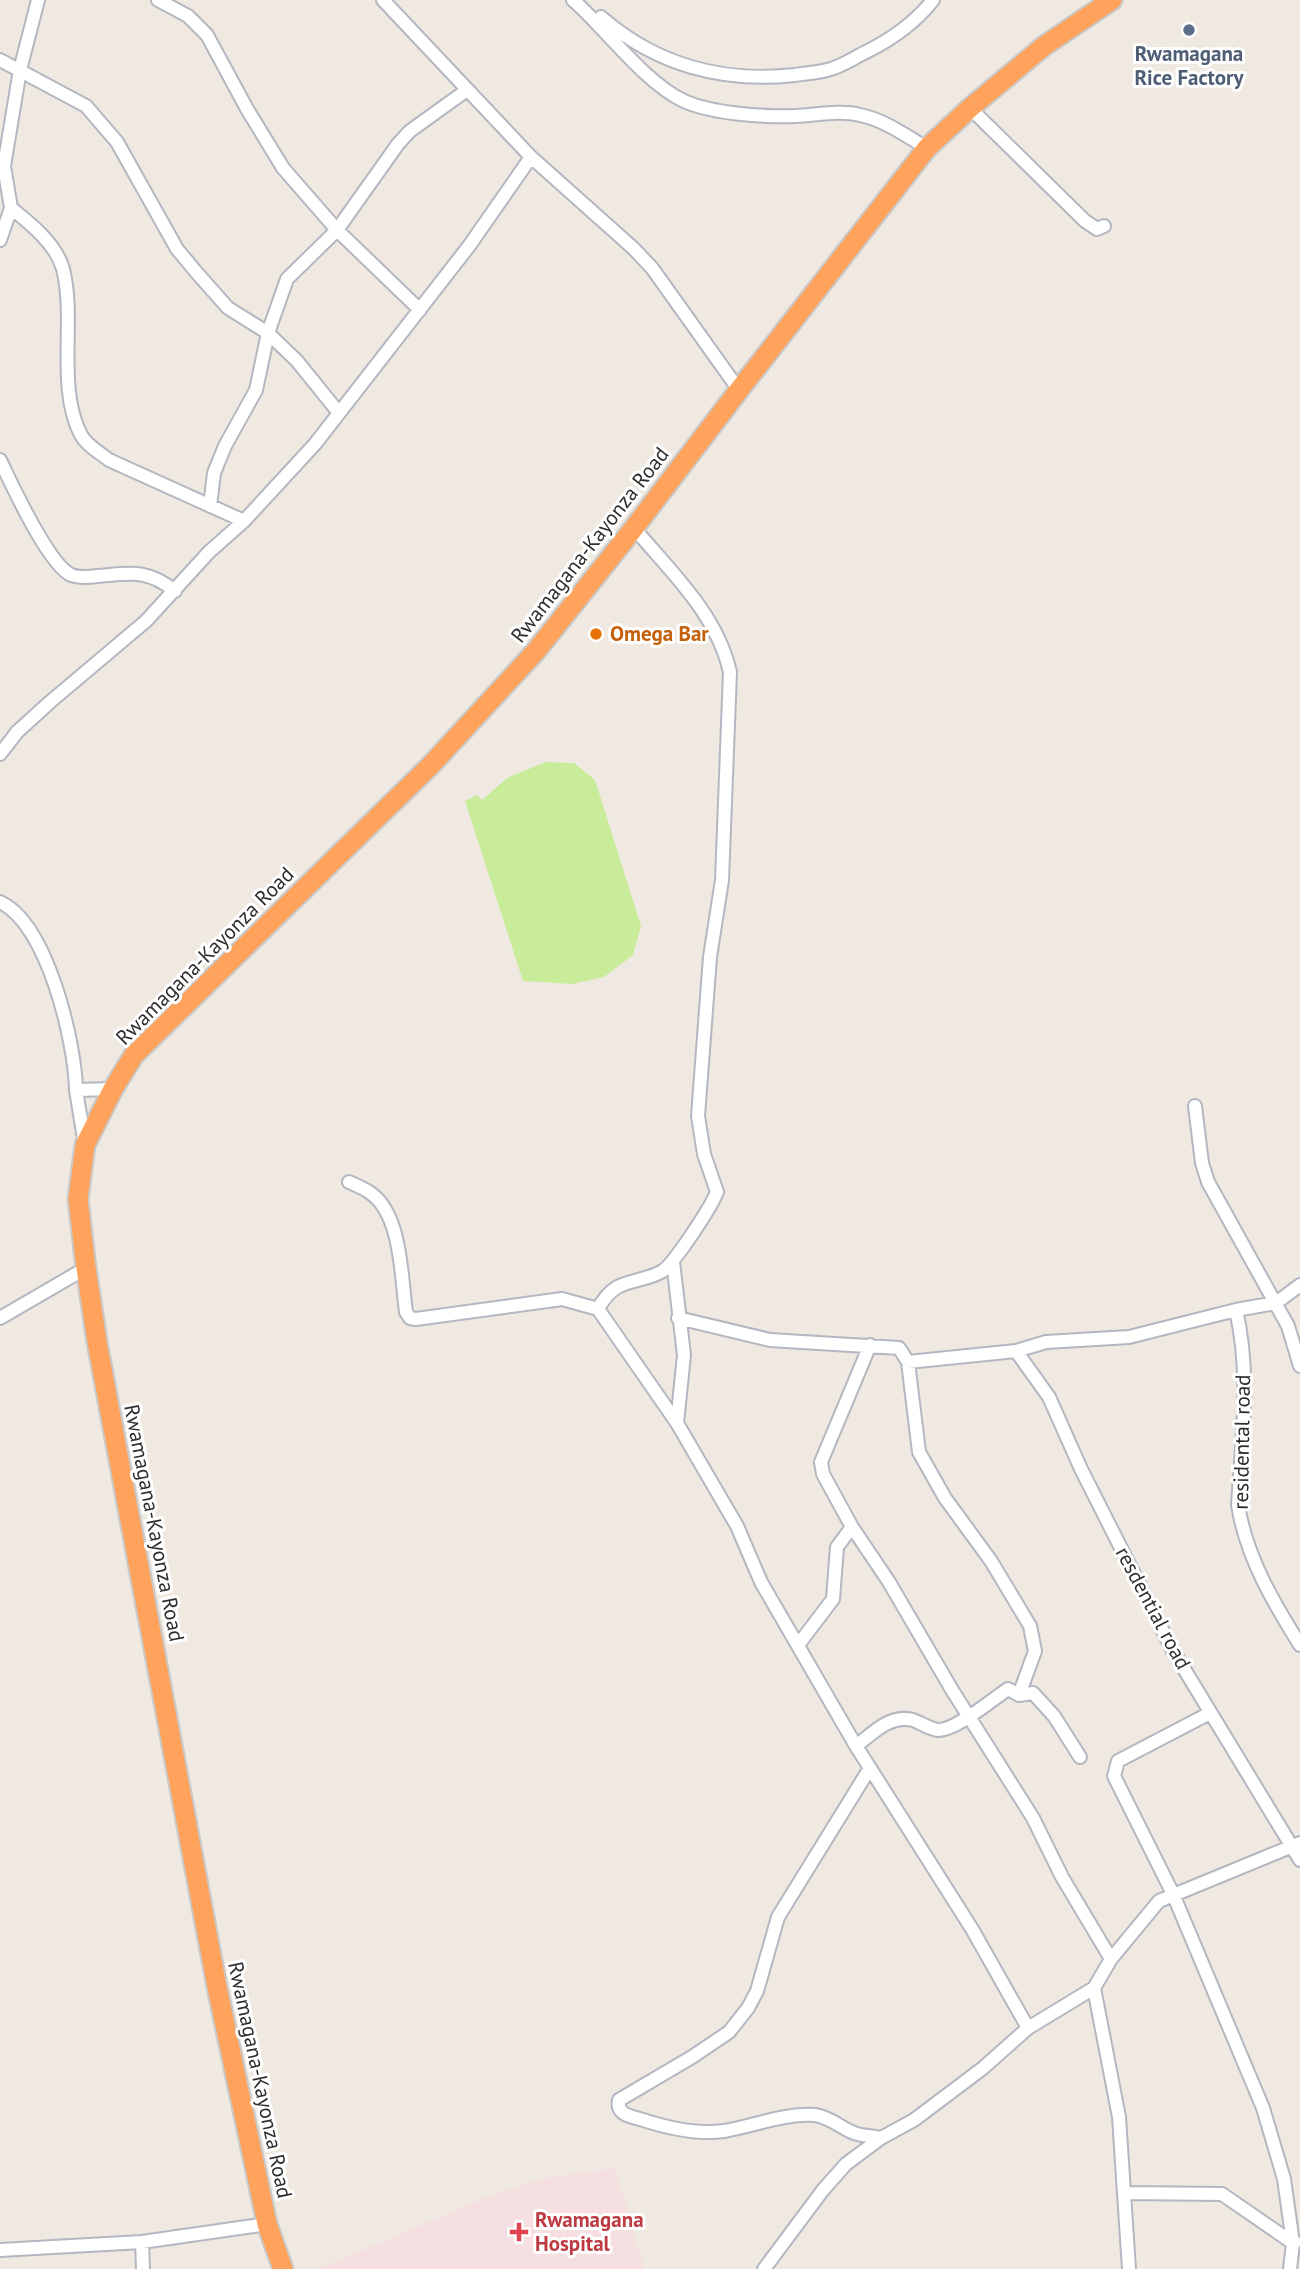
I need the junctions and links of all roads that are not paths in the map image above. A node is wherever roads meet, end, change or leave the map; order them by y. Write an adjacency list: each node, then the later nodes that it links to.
1 (38, 0): 8 (street)
2 (158, 0): 16 (street)
3 (383, 0): 9 (street)
4 (933, 0): 6 (street)
5 (1112, 0): 10 (highway, Rwamagana-Kayonza Road)
6 (583, 4): 11 (street)
7 (0, 60): 8 (street)
8 (20, 69): 13 (street); 19 (street)
9 (467, 90): 12 (street); 16 (street)
10 (970, 108): 11 (highway, Rwamagana-Kayonza Road); 15 (street)
11 (927, 148): 20 (highway, Rwamagana-Kayonza Road)
12 (531, 157): 18 (street); 20 (street)
13 (2, 165): 14 (street)
14 (11, 208): 17 (street); 23 (street)
15 (1104, 226)
16 (337, 230): 18 (street); 19 (street)
17 (0, 240)
18 (420, 310): 21 (street)
19 (268, 333): 21 (street); 23 (street)
20 (739, 390): 25 (highway, Rwamagana-Kayonza Road)
21 (339, 413): 24 (street)
22 (0, 460): 26 (street)
23 (210, 506): 24 (street)
24 (244, 522): 26 (street)
25 (634, 528): 29 (highway, Rwamagana-Kayonza Road); 34 (street)
26 (175, 591): 27 (street)
27 (0, 754)
28 (0, 902): 30 (street)
29 (113, 1089): 30 (street); 32 (highway, Rwamagana-Kayonza Road)
30 (76, 1090): 32 (street)
31 (1195, 1106): 37 (street)
32 (85, 1145): 35 (highway, Rwamagana-Kayonza Road)
33 (349, 1182): 38 (street)
34 (673, 1262): 38 (street); 41 (street)
35 (86, 1268): 40 (street); 64 (highway, Rwamagana-Kayonza Road)
36 (1300, 1285): 37 (street)
37 (1276, 1303): 39 (street); 45 (street)
38 (598, 1309): 46 (street)
39 (1236, 1310): 43 (street); 49 (street, residental road)
40 (0, 1318)
41 (678, 1318): 42 (street); 46 (street)
42 (870, 1345): 44 (street); 47 (street)
43 (1016, 1351): 44 (street); 51 (street, resdential road)
44 (908, 1362): 50 (street)
45 (1300, 1366)
46 (677, 1423): 48 (street)
47 (852, 1527): 48 (street); 52 (street)
48 (798, 1645): 53 (street)
49 (1300, 1645)
50 (1019, 1695): 52 (street); 54 (street)
51 (1210, 1713): 56 (street, resdential road); 58 (street)
52 (970, 1717): 53 (street); 59 (street)
53 (856, 1746): 55 (street)
54 (1080, 1757)
55 (870, 1768): 61 (street); 62 (street)
56 (1296, 1845): 57 (street, resdential road); 58 (street)
57 (1300, 1860)
58 (1173, 1894): 59 (street); 65 (street)
59 (1111, 1959): 60 (street)
60 (1094, 1988): 61 (street); 63 (street)
61 (1028, 2028): 62 (street)
62 (881, 2138): 70 (street)
63 (1126, 2193): 65 (street); 71 (street)
64 (267, 2224): 66 (street); 69 (highway, Rwamagana-Kayonza Road)
65 (1297, 2241): 72 (street)
66 (142, 2242): 67 (street); 68 (street)
67 (0, 2250)
68 (143, 2269)
69 (283, 2269)
70 (764, 2269)
71 (1129, 2269)
72 (1290, 2269)

